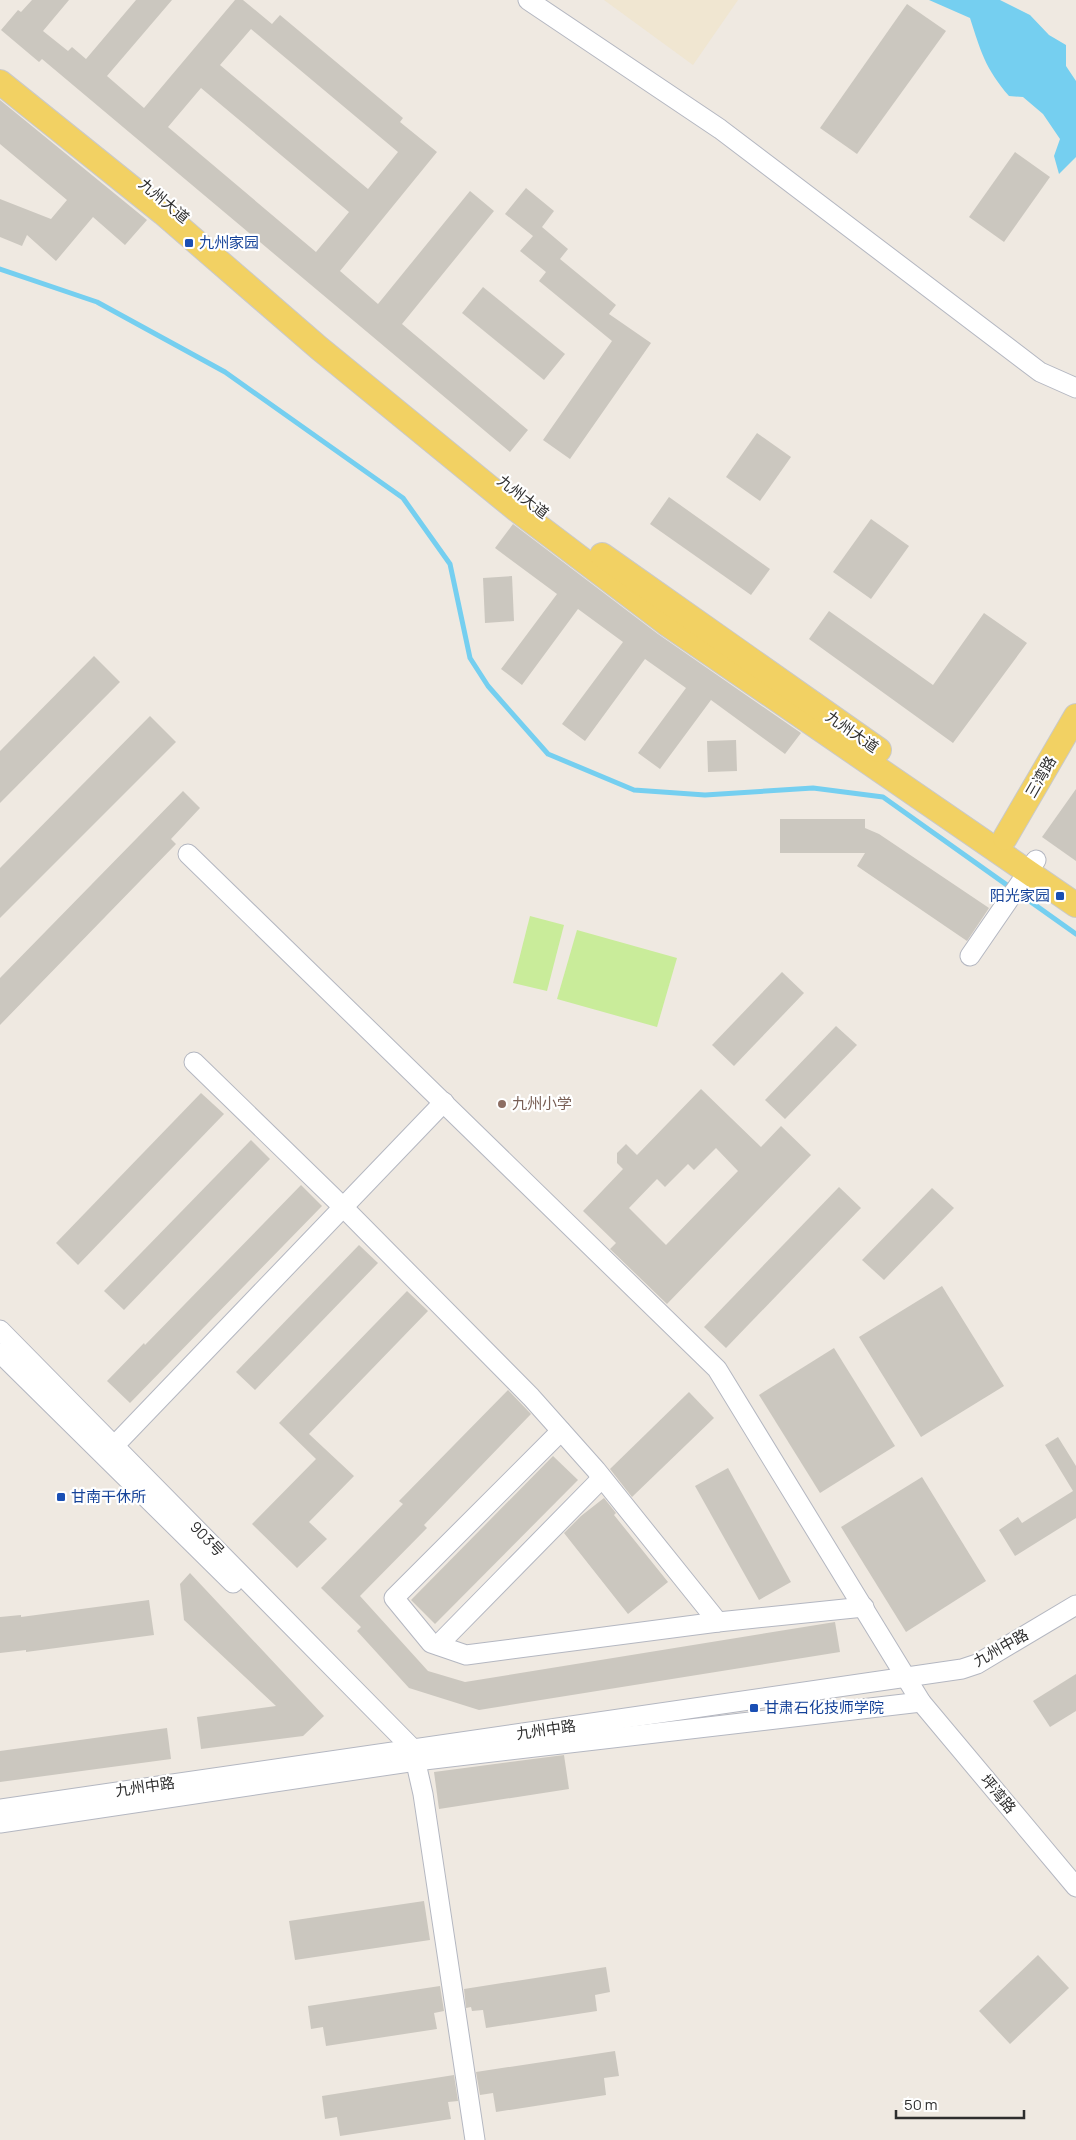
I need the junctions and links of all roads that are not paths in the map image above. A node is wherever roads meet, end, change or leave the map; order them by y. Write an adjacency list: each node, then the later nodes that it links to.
1 (528, 0): 4 (street)
2 (0, 65): 6 (main road, 九州大道)
3 (0, 82): 8 (main road)
4 (1076, 388)
5 (1076, 716): 6 (main road, 三湾路)
6 (1005, 838): 8 (main road, 九州大道)
7 (188, 854): 13 (street, 坪湾路)
8 (1029, 870): 9 (main road, 九州大道); 10 (main road); 11 (street)
9 (1076, 888)
10 (1076, 905)
11 (970, 956)
12 (194, 1062): 14 (street)
13 (444, 1102): 14 (street); 21 (street, 坪湾路)
14 (343, 1207): 17 (street); 18 (street)
15 (0, 1330): 18 (street, 903号)
16 (0, 1353): 26 (street)
17 (561, 1431): 19 (street); 23 (street)
18 (115, 1445): 26 (street, 903号)
19 (602, 1478): 22 (street); 23 (street)
20 (1076, 1605): 24 (street, 九州中路)
21 (864, 1607): 22 (street); 24 (street, 坪湾路)
22 (718, 1622): 23 (street)
23 (438, 1645)
24 (905, 1678): 25 (street, 坪湾路); 26 (street, 九州中路)
25 (921, 1702): 26 (street); 29 (street, 坪湾路)
26 (405, 1756): 27 (street, 九州中路); 28 (street); 30 (street)
27 (0, 1808)
28 (0, 1823)
29 (1076, 1887)
30 (474, 2140)

